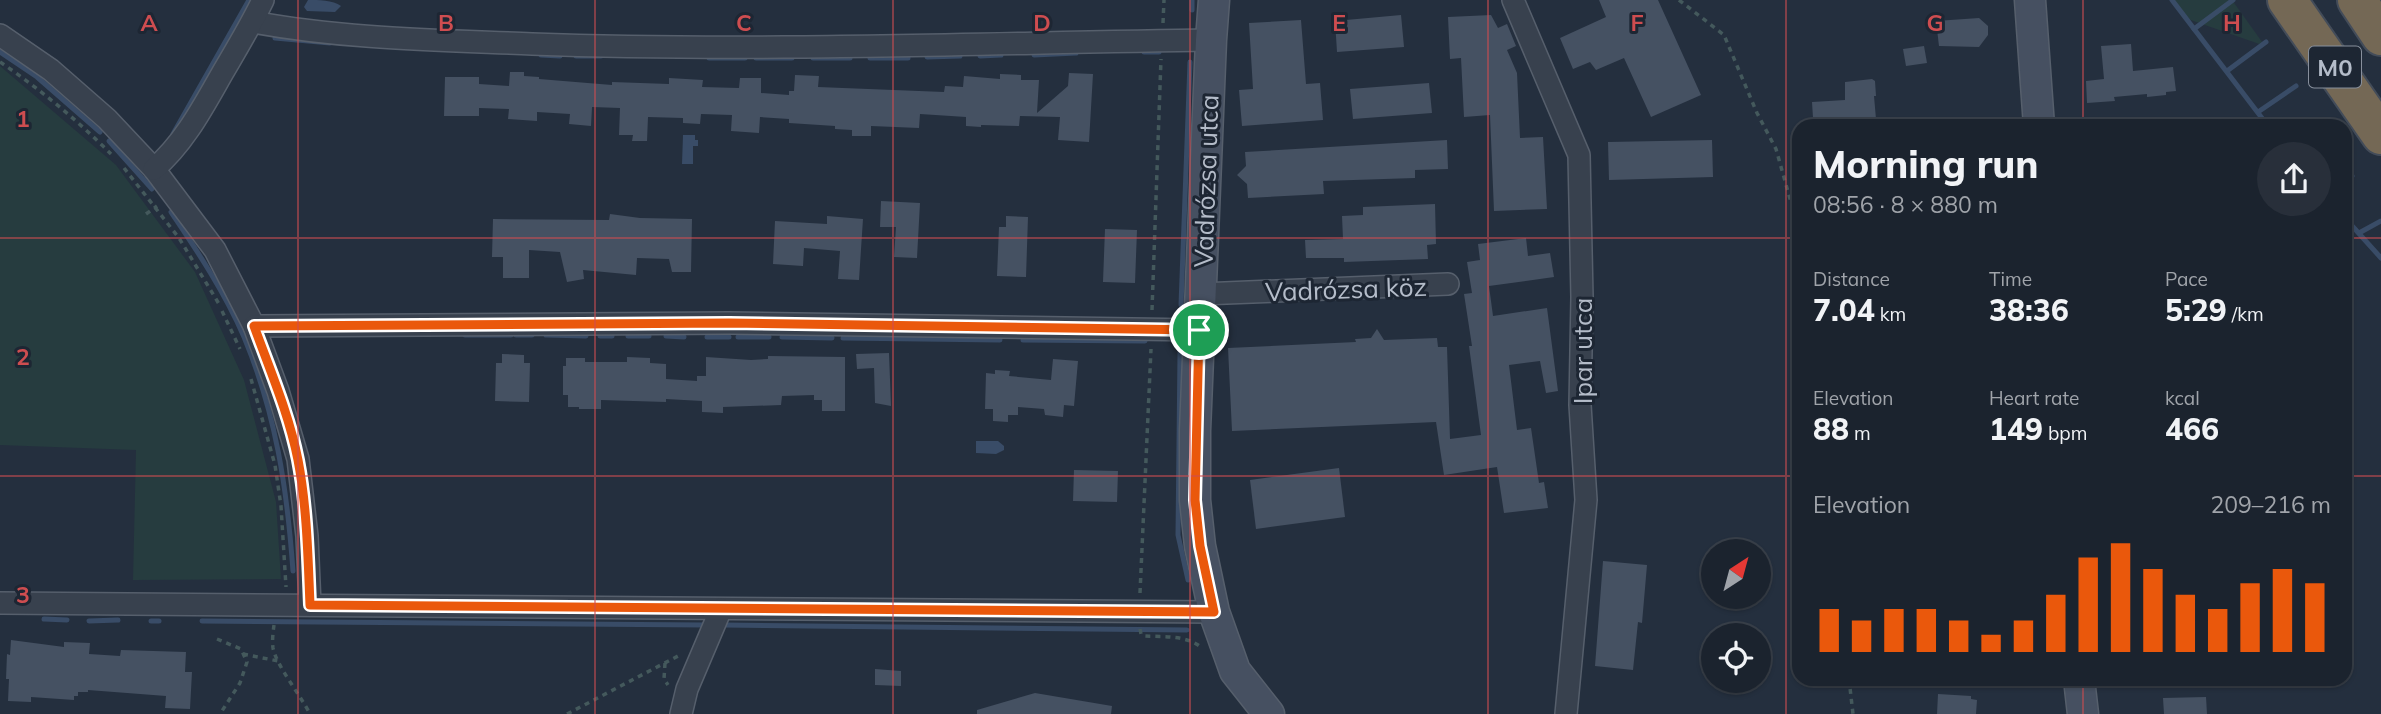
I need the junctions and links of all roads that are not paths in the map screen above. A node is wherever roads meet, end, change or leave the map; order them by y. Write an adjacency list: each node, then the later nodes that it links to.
1 (263, 0): 7 (street)
2 (1214, 0): 10 (street, Vadrózsa utca)
3 (1513, 0): 25 (street, Ipar utca)
4 (2030, 0): 11 (street)
5 (2287, 0): 12 (highway, M0)
6 (2357, 0): 9 (highway, M0)
7 (253, 22): 10 (street); 13 (street)
8 (0, 35): 13 (street)
9 (2381, 36)
10 (1211, 40): 15 (street, Vadrózsa utca)
11 (2038, 119)
12 (2381, 135)
13 (155, 169): 16 (street)
14 (1448, 284): 15 (street, Vadrózsa köz)
15 (1202, 294): 17 (street, Vadrózsa utca)
16 (254, 326): 17 (street); 19 (street)
17 (1199, 330): 21 (street, Vadrózsa utca)
18 (0, 603): 19 (street)
19 (310, 605): 20 (street)
20 (721, 609): 21 (street); 23 (street)
21 (1214, 612): 24 (street, Vadrózsa utca)
22 (2080, 686): 26 (street)
23 (681, 714)
24 (1269, 714)
25 (1566, 714)
26 (2083, 714)

